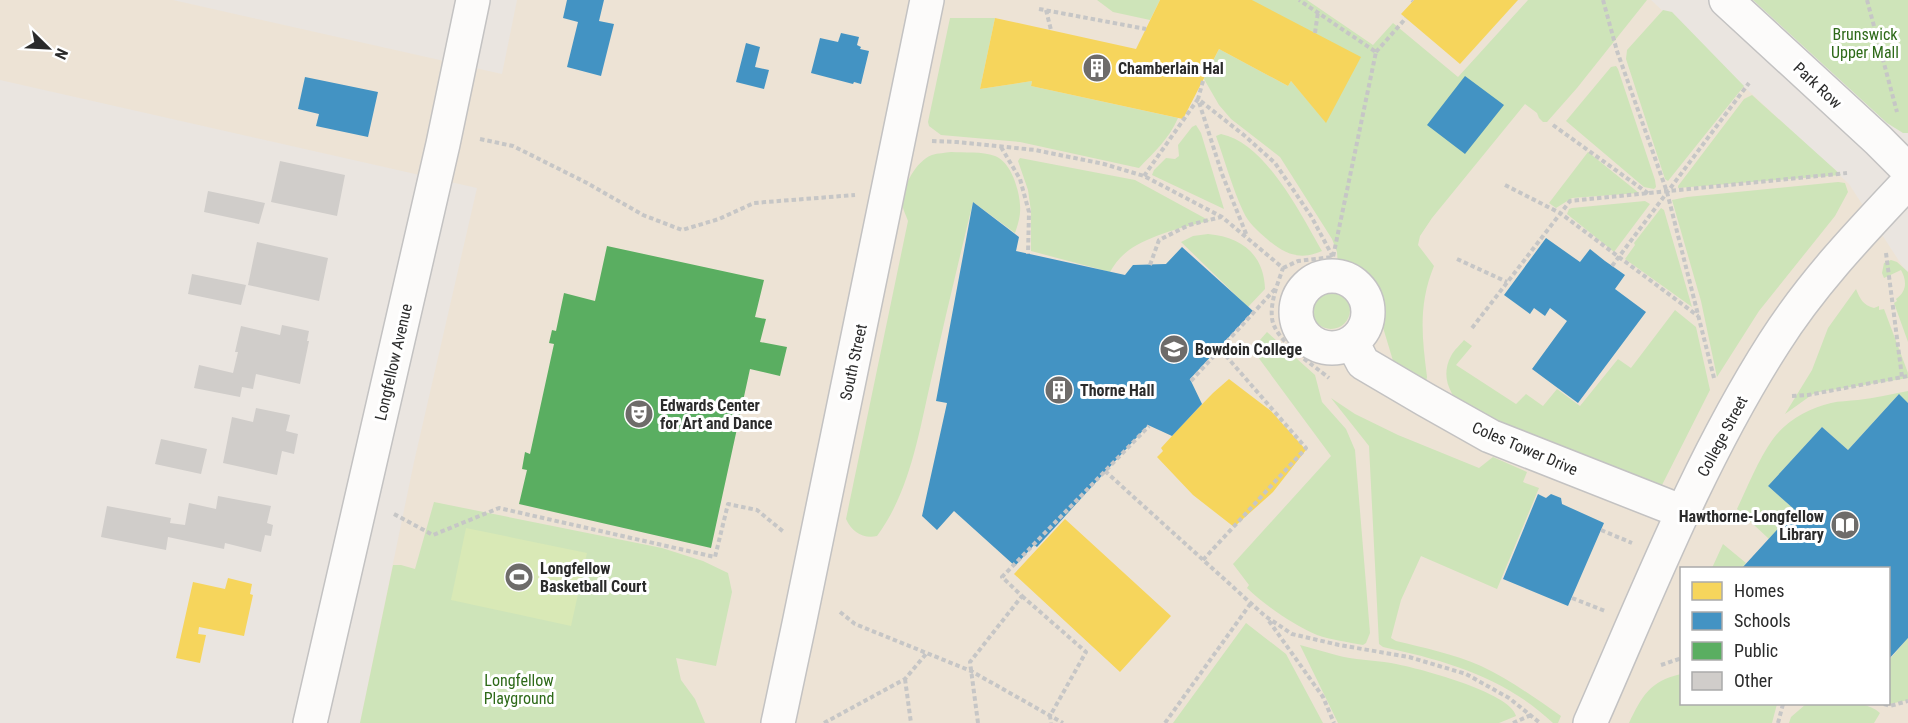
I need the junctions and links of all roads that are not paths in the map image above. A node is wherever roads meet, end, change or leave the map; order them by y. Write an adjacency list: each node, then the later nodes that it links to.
1 (473, 0): 8 (street, Longfellow Avenue)
2 (927, 0): 9 (street, South Street)
3 (1726, 0): 4 (street, Park Row)
4 (1908, 170)
5 (1908, 182): 7 (street, College Street)
6 (1352, 342): 6 (street); 7 (street, Coles Tower Drive)
7 (1683, 512): 10 (street, College Street)
8 (310, 723)
9 (778, 723)
10 (1590, 723)

